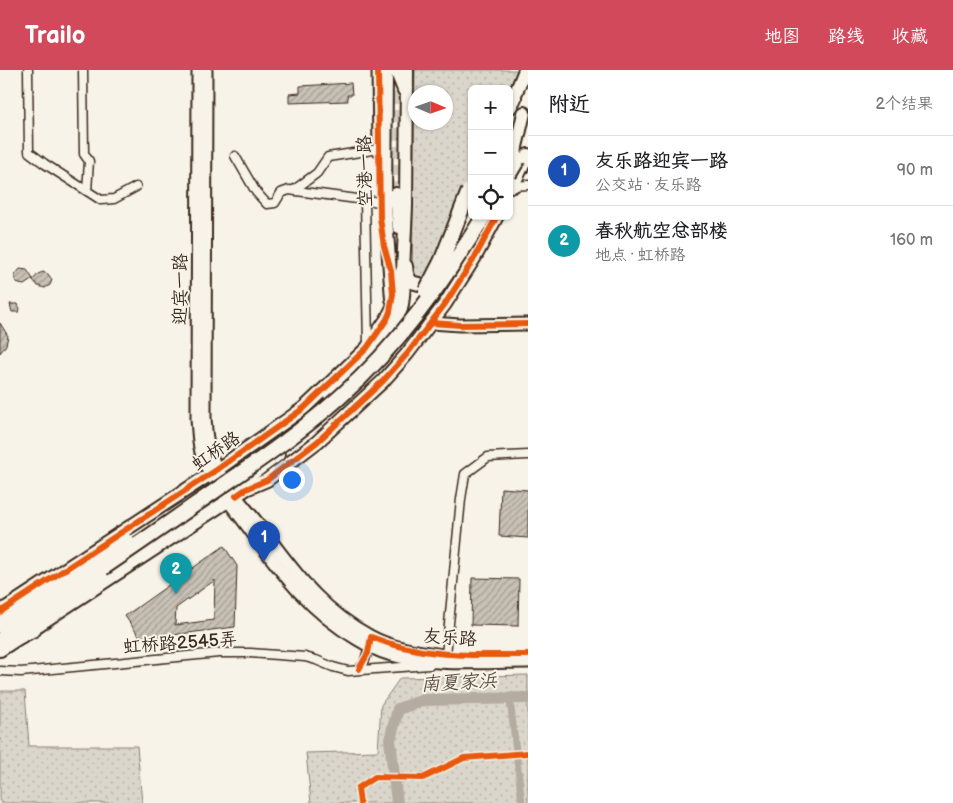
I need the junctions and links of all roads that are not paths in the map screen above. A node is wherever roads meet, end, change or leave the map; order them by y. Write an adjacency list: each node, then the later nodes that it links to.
1 (28, 70): 22 (street)
2 (82, 70): 22 (street)
3 (198, 70): 43 (main road, 迎宾一路)
4 (206, 70): 43 (main road, 迎宾一路)
5 (378, 70): 14 (main road, 空港一路)
6 (386, 70): 34 (main road, 虹桥路)
7 (396, 70): 10 (main road)
8 (407, 70): 10 (main road, 虹桥路)
9 (525, 70): 11 (main road)
10 (406, 96): 33 (main road, 虹桥路)
11 (513, 100)
12 (526, 108): 16 (main road); 17 (main road)
13 (528, 135): 16 (main road)
14 (379, 149): 23 (street); 27 (main road, 空港一路)
15 (235, 156): 23 (street)
16 (518, 156): 18 (highway, bridge)
17 (512, 175)
18 (513, 176)
19 (513, 184): 20 (street)
20 (528, 185)
21 (136, 187): 22 (street)
22 (87, 190)
23 (294, 190): 25 (street)
24 (396, 194): 34 (main road)
25 (366, 200): 27 (street); 39 (street)
26 (468, 201): 40 (highway, bridge)
27 (380, 202): 34 (main road, 空港一路)
28 (468, 203): 35 (main road)
29 (475, 220): 35 (main road)
30 (481, 220): 40 (highway, bridge)
31 (488, 220): 44 (main road)
32 (494, 220): 37 (main road)
33 (404, 254): 34 (main road, 虹桥路); 35 (main road)
34 (397, 271): 36 (main road, 虹桥路); 41 (highway)
35 (445, 273): 44 (main road)
36 (388, 315): 39 (main road, 虹桥路); 41 (highway)
37 (431, 323): 38 (main road); 44 (main road)
38 (528, 324)
39 (367, 348): 43 (main road, 虹桥路)
40 (381, 355): 45 (highway, bridge)
41 (358, 371): 45 (highway, bridge)
42 (528, 455): 54 (street)
43 (214, 471): 44 (main road, 迎宾一路); 46 (main road, 虹桥路)
44 (238, 492): 48 (main road); 50 (main road, 友乐路)
45 (101, 564): 47 (highway); 49 (highway)
46 (0, 612)
47 (0, 626)
48 (34, 629): 51 (highway); 52 (main road)
49 (0, 640)
50 (370, 642): 54 (main road, 友乐路); 56 (street)
51 (0, 645)
52 (0, 650)
53 (528, 655): 54 (main road, 友乐路)
54 (444, 658): 55 (main road, 友乐路); 56 (street, 虹桥路2545弄)
55 (528, 662)
56 (359, 669): 57 (street, 虹桥路2545弄)
57 (0, 671)

